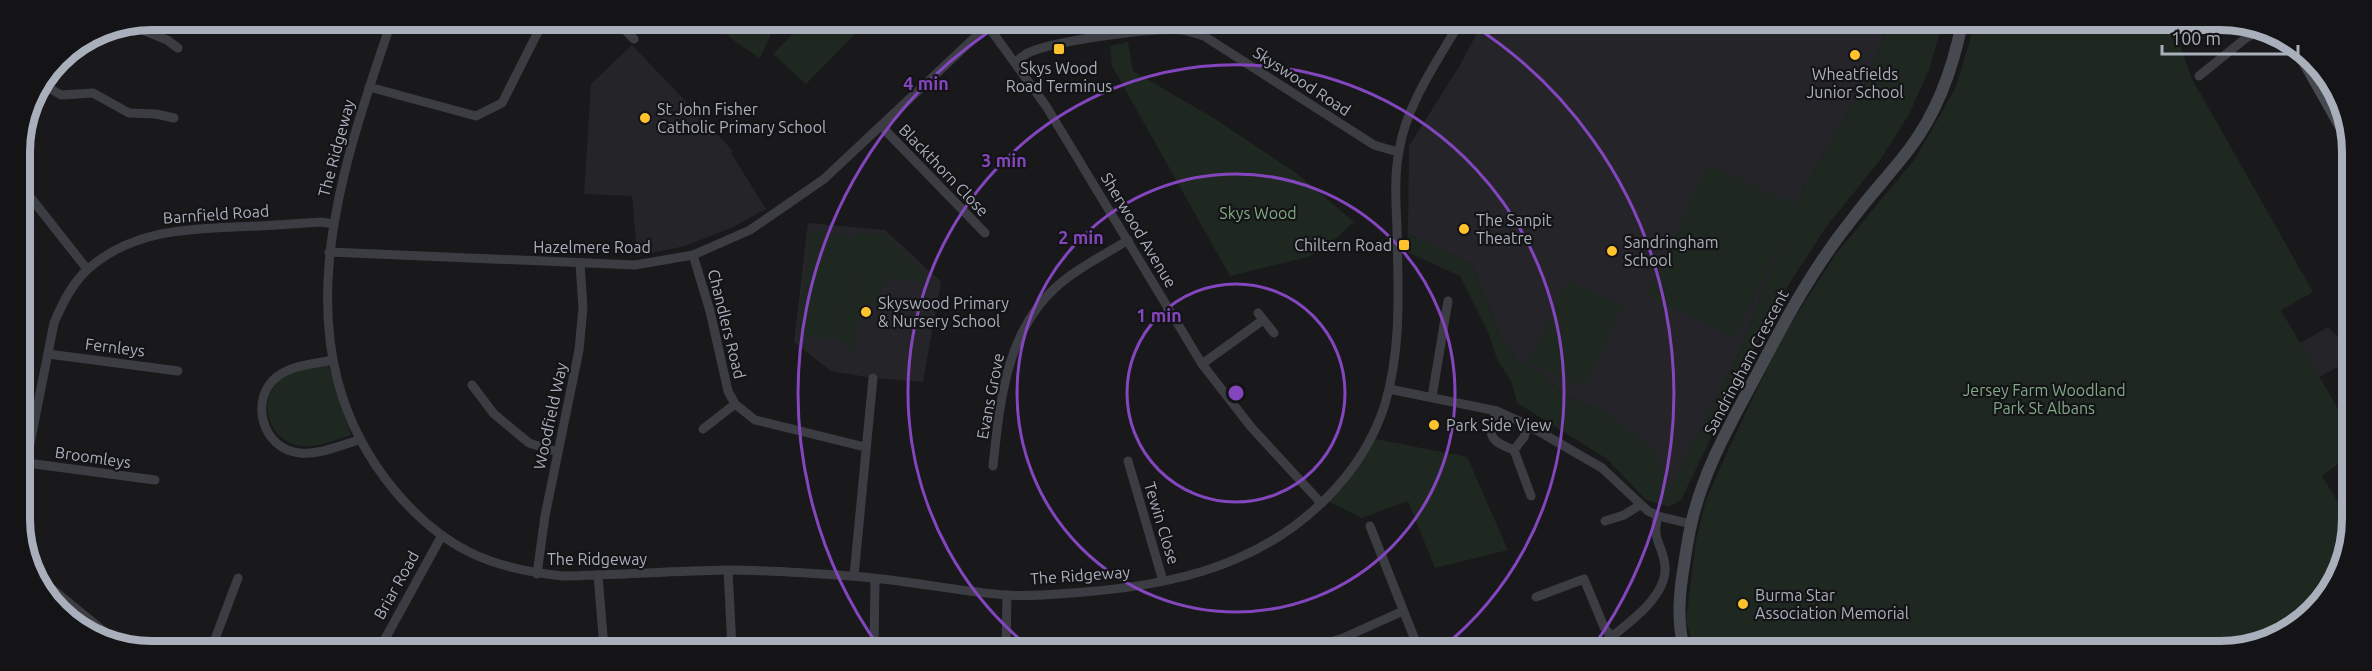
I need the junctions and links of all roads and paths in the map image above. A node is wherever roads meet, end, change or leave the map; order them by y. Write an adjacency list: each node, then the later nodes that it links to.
1 (144, 30): 13 (street)
2 (389, 30): 17 (street, The Ridgeway)
3 (539, 30): 17 (street)
4 (624, 30): 12 (street)
5 (979, 30): 21 (street, Hazelmere Road)
6 (991, 30): 14 (street, Sherwood Avenue)
7 (1162, 30): 14 (street, Skyswood Road)
8 (1192, 30): 22 (street, Skyswood Road)
9 (1456, 30): 22 (street, The Ridgeway)
10 (1960, 30): 59 (street, Sandringham Crescent)
11 (2253, 35): 16 (street)
12 (634, 39)
13 (178, 48)
14 (1015, 62): 26 (street, Sherwood Avenue)
15 (2308, 68): 20 (street)
16 (2199, 76)
17 (369, 87): 24 (street, The Ridgeway)
18 (49, 88): 19 (street)
19 (174, 118)
20 (2338, 122)
21 (882, 127): 25 (street, Blackthorn Close); 28 (street, Hazelmere Road)
22 (1398, 152): 39 (street, The Ridgeway)
23 (30, 197): 30 (street)
24 (333, 224): 27 (street, The Ridgeway); 30 (street, Barnfield Road)
25 (985, 233)
26 (1128, 240): 35 (street, Sherwood Avenue); 52 (street, Evans Grove)
27 (329, 252): 29 (street, Hazelmere Road); 34 (street, The Ridgeway)
28 (693, 255): 29 (street, Hazelmere Road); 41 (street, Chandlers Road)
29 (580, 264): 49 (street, Woodfield Way)
30 (87, 269): 33 (street, Barnfield Road)
31 (1448, 301): 40 (street)
32 (1274, 333): 35 (street)
33 (48, 354): 36 (street, Fernleys); 46 (street, Barnfield Road)
34 (332, 360): 45 (street, The Ridgeway); 45 (street)
35 (1202, 364): 55 (street, Sherwood Avenue)
36 (178, 370)
37 (873, 378): 47 (street)
38 (472, 385): 49 (street)
39 (1389, 389): 40 (street); 55 (street, The Ridgeway)
40 (1432, 397): 42 (street)
41 (735, 404): 44 (street); 47 (street, Chandlers Road)
42 (1497, 411): 43 (street); 48 (street)
43 (1528, 425): 48 (street); 56 (street)
44 (703, 429)
45 (359, 440): 61 (street, The Ridgeway)
46 (30, 447)
47 (865, 447): 65 (street)
48 (1514, 450): 54 (street)
49 (558, 452): 63 (street, Woodfield Way)
50 (1128, 461): 68 (street, Tewin Close)
51 (30, 463): 53 (street, Broomleys)
52 (993, 466)
53 (156, 480)
54 (1531, 496)
55 (1322, 502): 68 (street, The Ridgeway)
56 (1640, 506): 57 (street); 58 (street)
57 (1658, 516): 59 (street); 74 (street)
58 (1605, 521)
59 (1691, 524): 84 (street, Sandringham Crescent)
60 (1370, 526): 72 (street)
61 (441, 537): 63 (street, The Ridgeway); 76 (street, Briar Road)
62 (728, 570): 64 (street, The Ridgeway); 65 (street, The Ridgeway); 78 (street)
63 (537, 574): 64 (street, The Ridgeway)
64 (598, 575): 77 (street)
65 (854, 576): 67 (street, The Ridgeway)
66 (238, 578): 75 (street)
67 (875, 579): 70 (street, The Ridgeway); 79 (street)
68 (1163, 581): 70 (street, The Ridgeway)
69 (54, 592): 73 (street)
70 (1007, 595): 80 (street)
71 (1536, 597): 74 (street)
72 (1403, 611): 81 (street); 82 (street)
73 (92, 625)
74 (1611, 636): 83 (street)
75 (214, 641)
76 (384, 641)
77 (603, 641)
78 (732, 641)
79 (874, 641)
80 (1006, 641)
81 (1333, 641)
82 (1415, 641)
83 (1605, 641)
84 (1682, 641)

